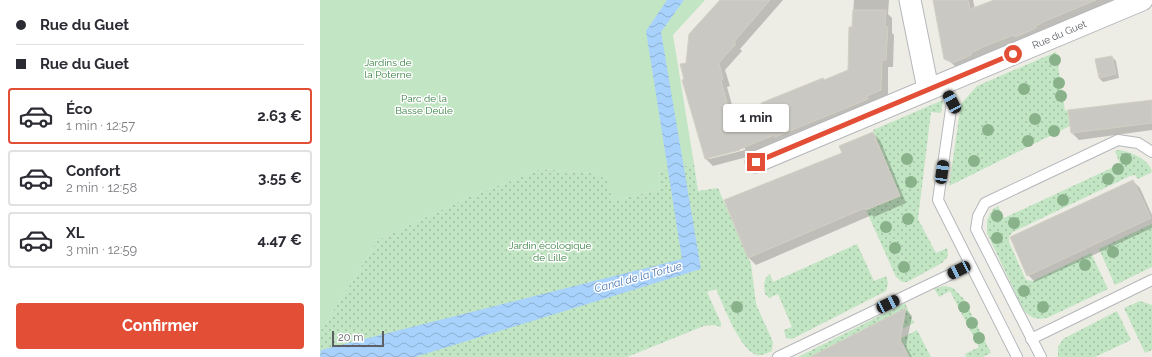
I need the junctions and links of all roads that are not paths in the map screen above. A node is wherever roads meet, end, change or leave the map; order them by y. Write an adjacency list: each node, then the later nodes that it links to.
1 (910, 0): 3 (street)
2 (1142, 0): 3 (street, Rue du Guet)
3 (935, 86): 5 (street, Rue du Guet); 6 (lane)
4 (1152, 152): 8 (lane)
5 (756, 162)
6 (970, 265): 9 (lane); 10 (lane)
7 (1152, 280): 8 (lane)
8 (1031, 339): 11 (lane)
9 (778, 357)
10 (1017, 357)
11 (1040, 357)

